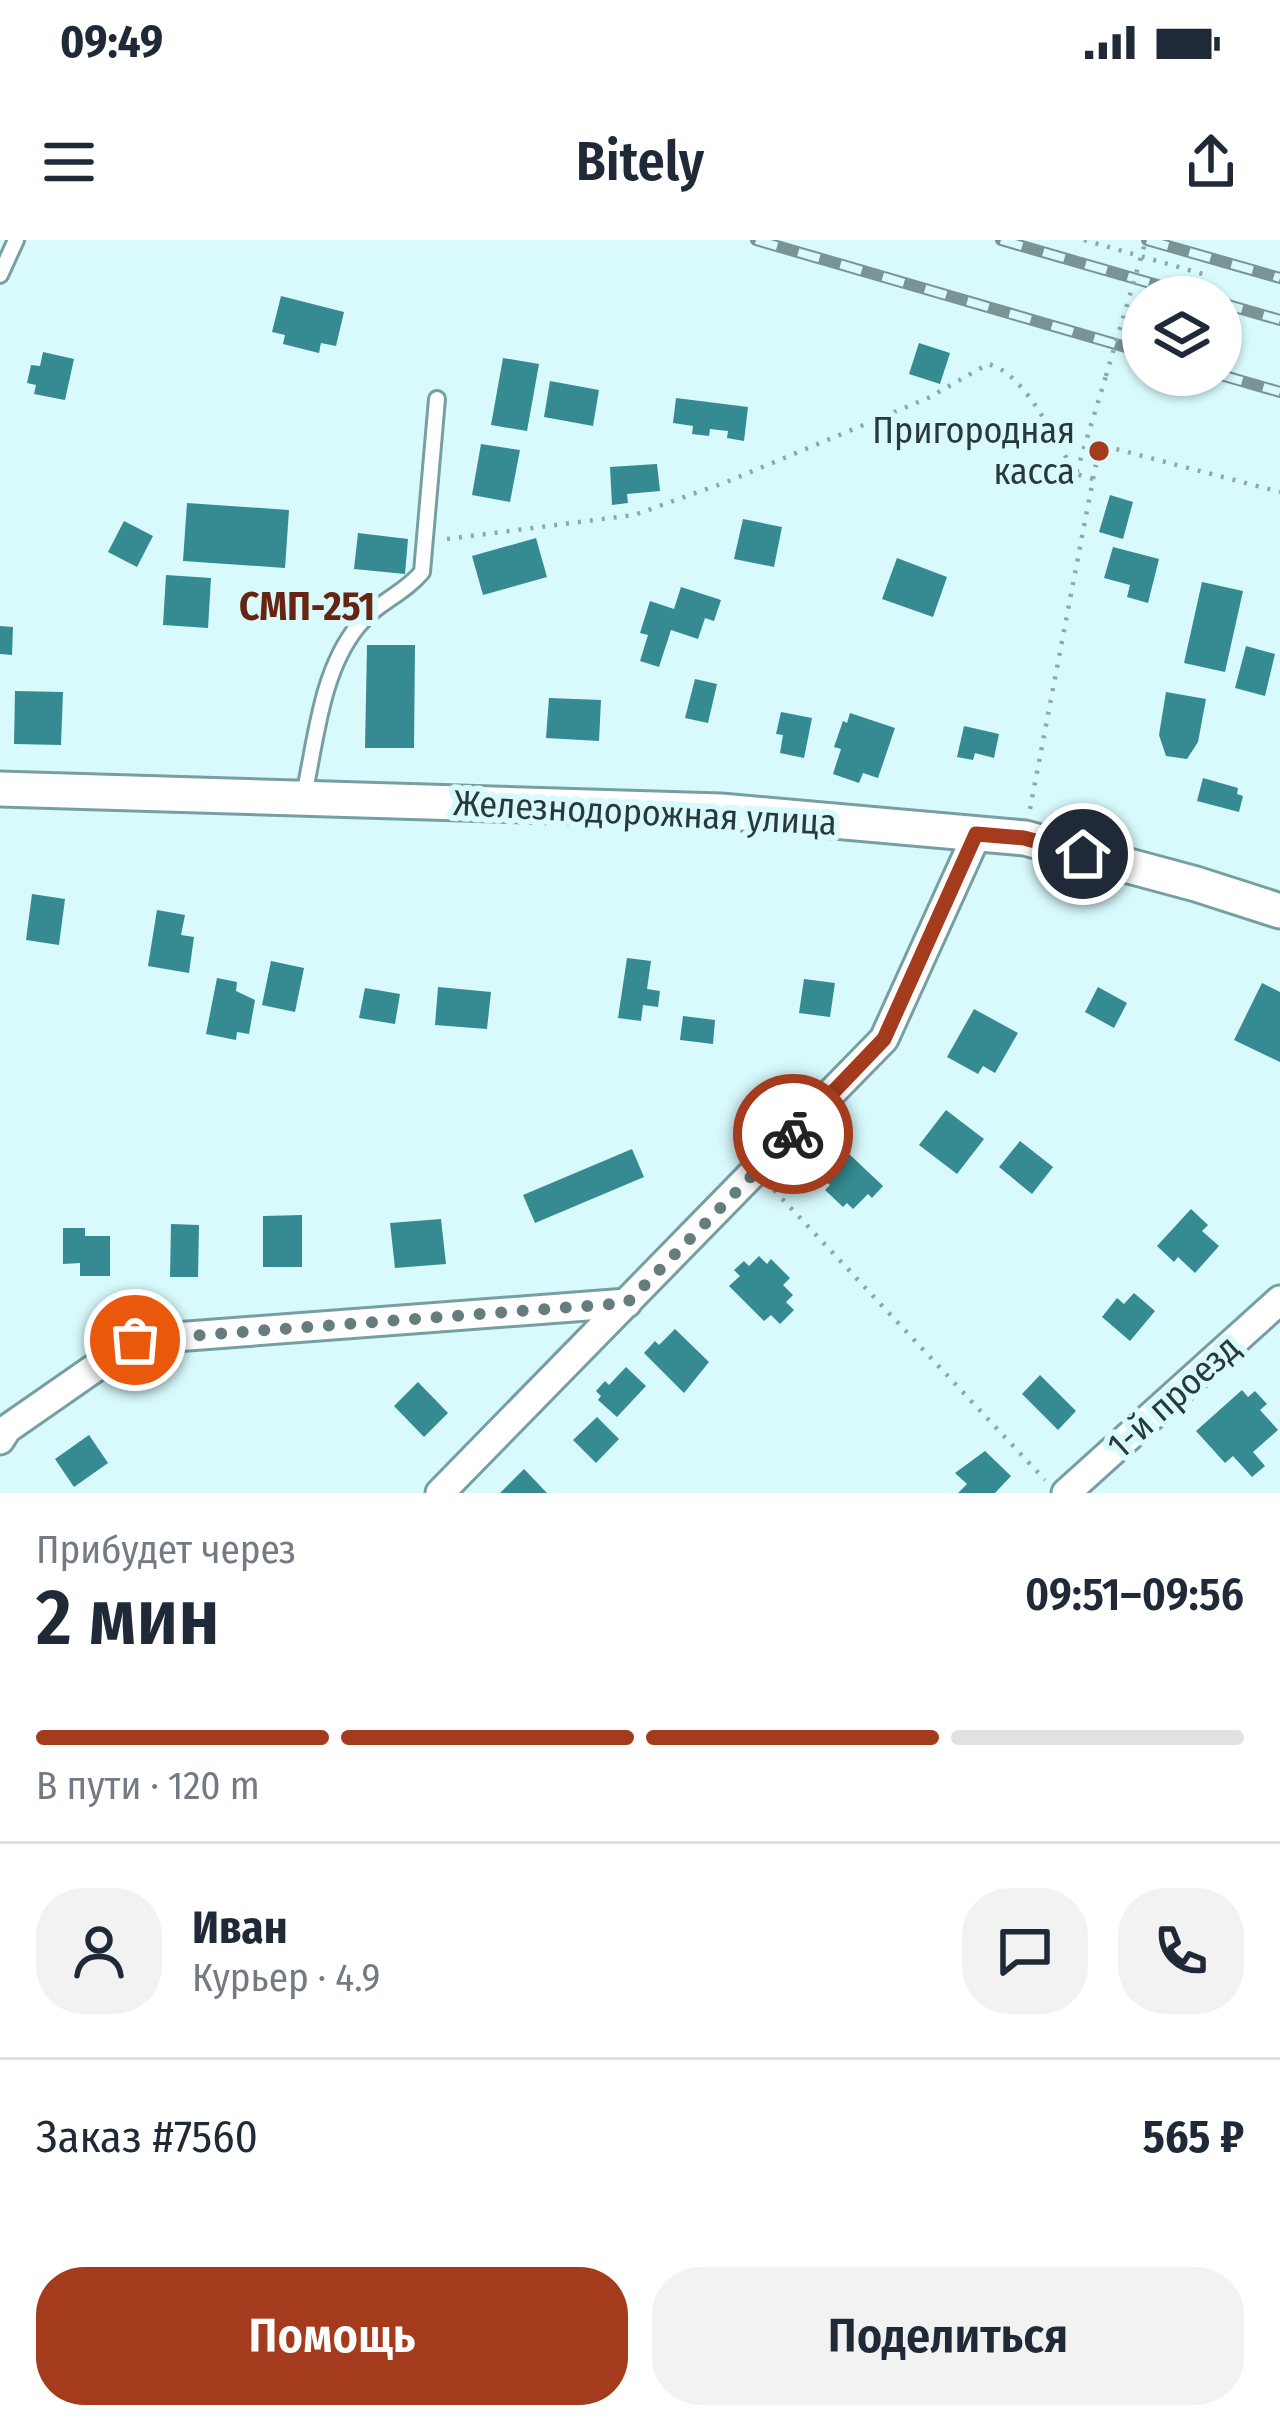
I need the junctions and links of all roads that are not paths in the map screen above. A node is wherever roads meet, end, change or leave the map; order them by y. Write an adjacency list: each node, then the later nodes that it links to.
1 (16, 240): 2 (lane)
2 (0, 275)
3 (437, 399): 5 (lane)
4 (0, 789): 5 (street, Железнодорожная улица)
5 (304, 795): 6 (street, Железнодорожная улица)
6 (976, 834): 7 (street, Железнодорожная улица); 9 (street)
7 (1280, 911)
8 (1280, 1300): 12 (street, 1-й проезд)
9 (627, 1303): 10 (street); 11 (street)
10 (0, 1440)
11 (440, 1493)
12 (1066, 1493)

